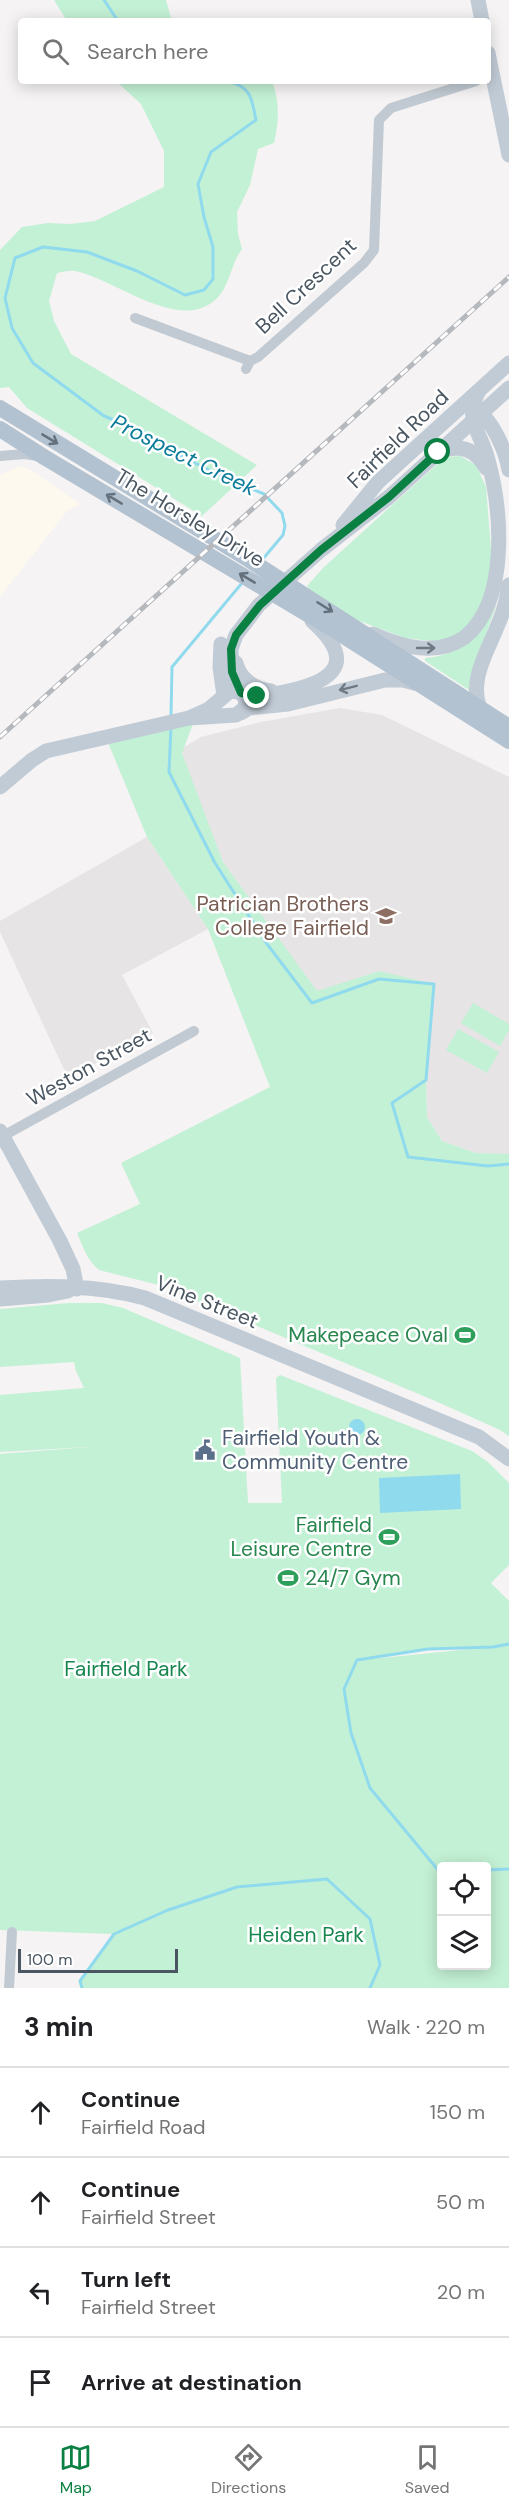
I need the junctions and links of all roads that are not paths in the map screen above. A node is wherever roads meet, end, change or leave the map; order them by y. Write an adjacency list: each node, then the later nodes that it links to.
1 (478, 0): 2 (main road)
2 (481, 18)
3 (491, 81): 5 (main road)
4 (467, 84): 6 (street, Bell Crescent)
5 (509, 155)
6 (135, 318)
7 (509, 363): 9 (main road, Fairfield Road)
8 (507, 390): 12 (main road, Fairfield Road); 14 (main road)
9 (479, 391): 11 (main road, Fairfield Road); 12 (main road)
10 (0, 408): 25 (main road, The Horsley Drive, one-way to 25)
11 (454, 413): 12 (main road); 20 (main road, Fairfield Road)
12 (475, 414): 14 (main road); 15 (main road, Fairfield Road); 19 (main road)
13 (0, 429): 17 (main road, The Horsley Drive)
14 (504, 448): 18 (main road)
15 (438, 452): 19 (main road); 20 (main road, Fairfield Road)
16 (0, 456): 17 (street)
17 (44, 458): 23 (main road, The Horsley Drive, one-way to 17)
18 (509, 470)
19 (495, 490): 25 (main road, one-way to 19)
20 (321, 550): 22 (main road, Fairfield Road)
21 (509, 585): 30 (main road)
22 (260, 605): 24 (main road); 28 (main road)
23 (298, 608): 26 (main road); 29 (main road, The Horsley Drive)
24 (247, 624): 26 (main road); 27 (main road)
25 (351, 624): 30 (main road)
26 (294, 690): 27 (main road)
27 (242, 694): 28 (main road); 31 (main road)
28 (224, 697): 31 (main road); 32 (main road)
29 (443, 699): 31 (main road, one-way to 31); 34 (main road, The Horsley Drive)
30 (480, 708): 33 (main road)
31 (237, 714): 32 (main road)
32 (189, 718): 35 (main road)
33 (509, 727)
34 (509, 741)
35 (0, 787)
36 (194, 1031): 37 (street, Weston Street)
37 (2, 1134): 39 (main road)
38 (0, 1288): 39 (main road)
39 (77, 1289): 40 (main road); 41 (main road, Vine Street)
40 (0, 1299)
41 (509, 1459)
42 (12, 1932): 43 (street)
43 (9, 1988)

